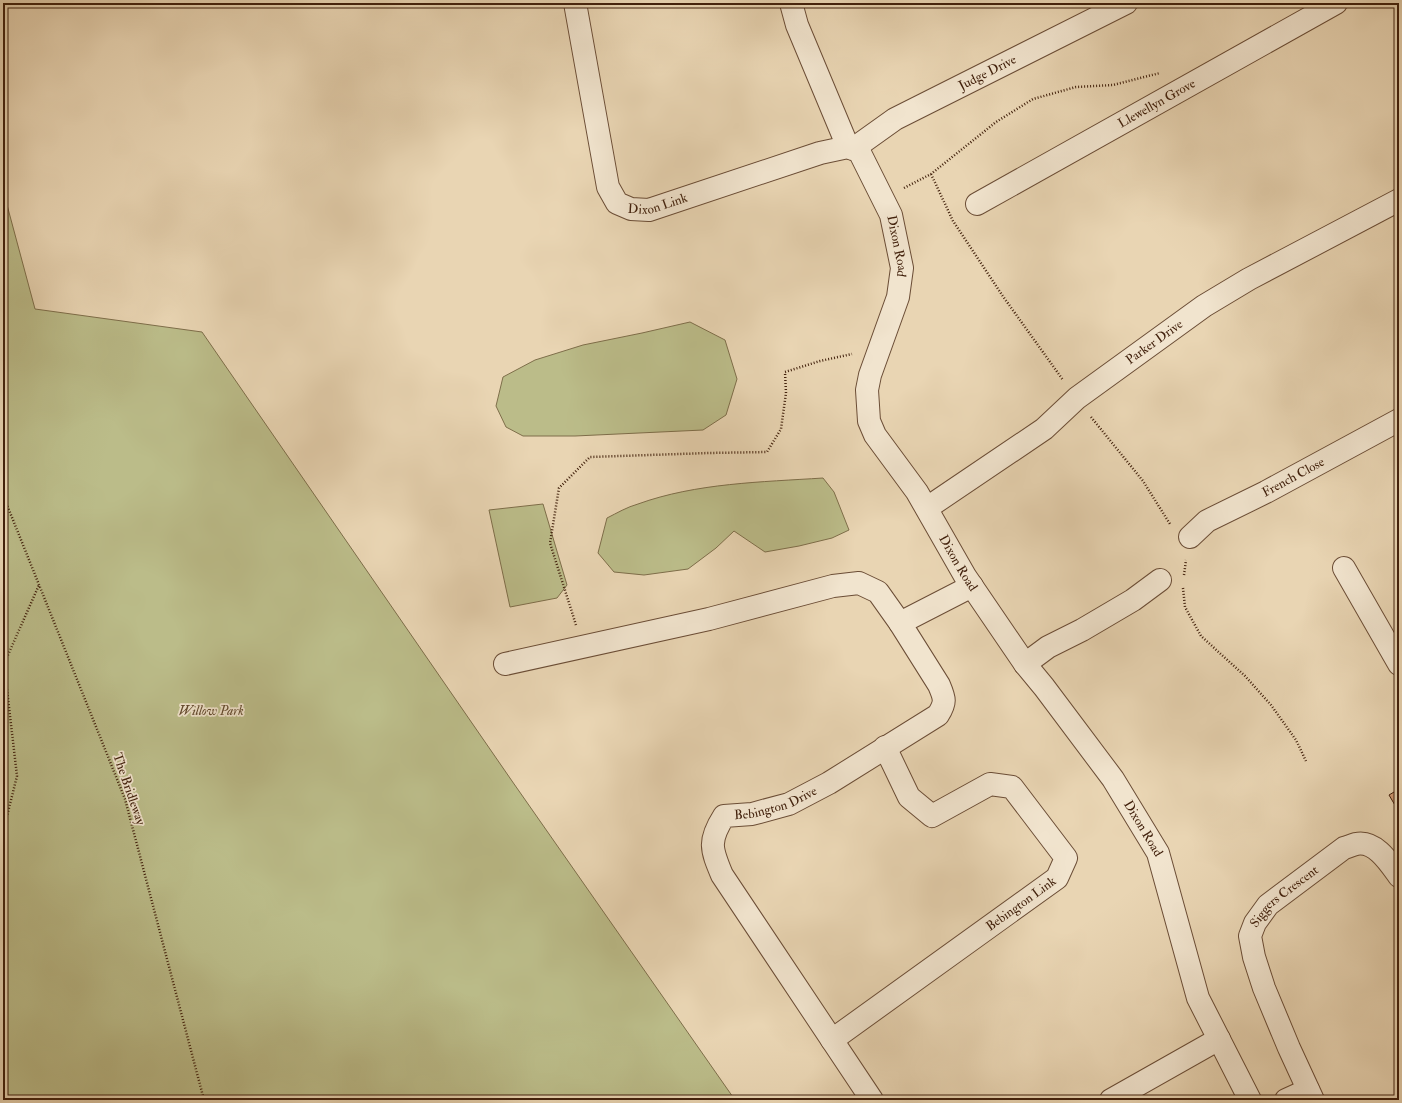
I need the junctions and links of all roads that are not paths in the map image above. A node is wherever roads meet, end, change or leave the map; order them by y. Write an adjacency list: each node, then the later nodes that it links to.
1 (575, 3): 5 (street, Dixon Link)
2 (791, 3): 5 (street, Dixon Road)
3 (1126, 3): 5 (street, Judge Drive)
4 (1336, 3): 7 (street, Llewellyn Grove)
5 (851, 148): 9 (street, Dixon Road)
6 (1399, 200): 9 (street, Parker Drive)
7 (977, 204)
8 (1399, 420): 10 (street, French Close)
9 (927, 508): 13 (street, Dixon Road)
10 (1182, 533)
11 (1344, 568): 17 (street)
12 (1160, 580): 16 (street)
13 (972, 586): 14 (street); 16 (street, Dixon Road)
14 (900, 623): 15 (street, Bebington Drive); 18 (street, Bebington Drive)
15 (506, 664)
16 (1025, 664): 20 (street, Dixon Road)
17 (1399, 664)
18 (885, 747): 21 (street, Bebington Drive); 21 (street, Bebington Link)
19 (1399, 876): 22 (street, Siggers Crescent)
20 (1219, 1039): 24 (street); 25 (street, Dixon Road)
21 (832, 1040): 23 (street, Bebington Drive)
22 (1311, 1095): 26 (street, Siggers Crescent)
23 (872, 1100)
24 (1111, 1100)
25 (1250, 1100)
26 (1286, 1100)

